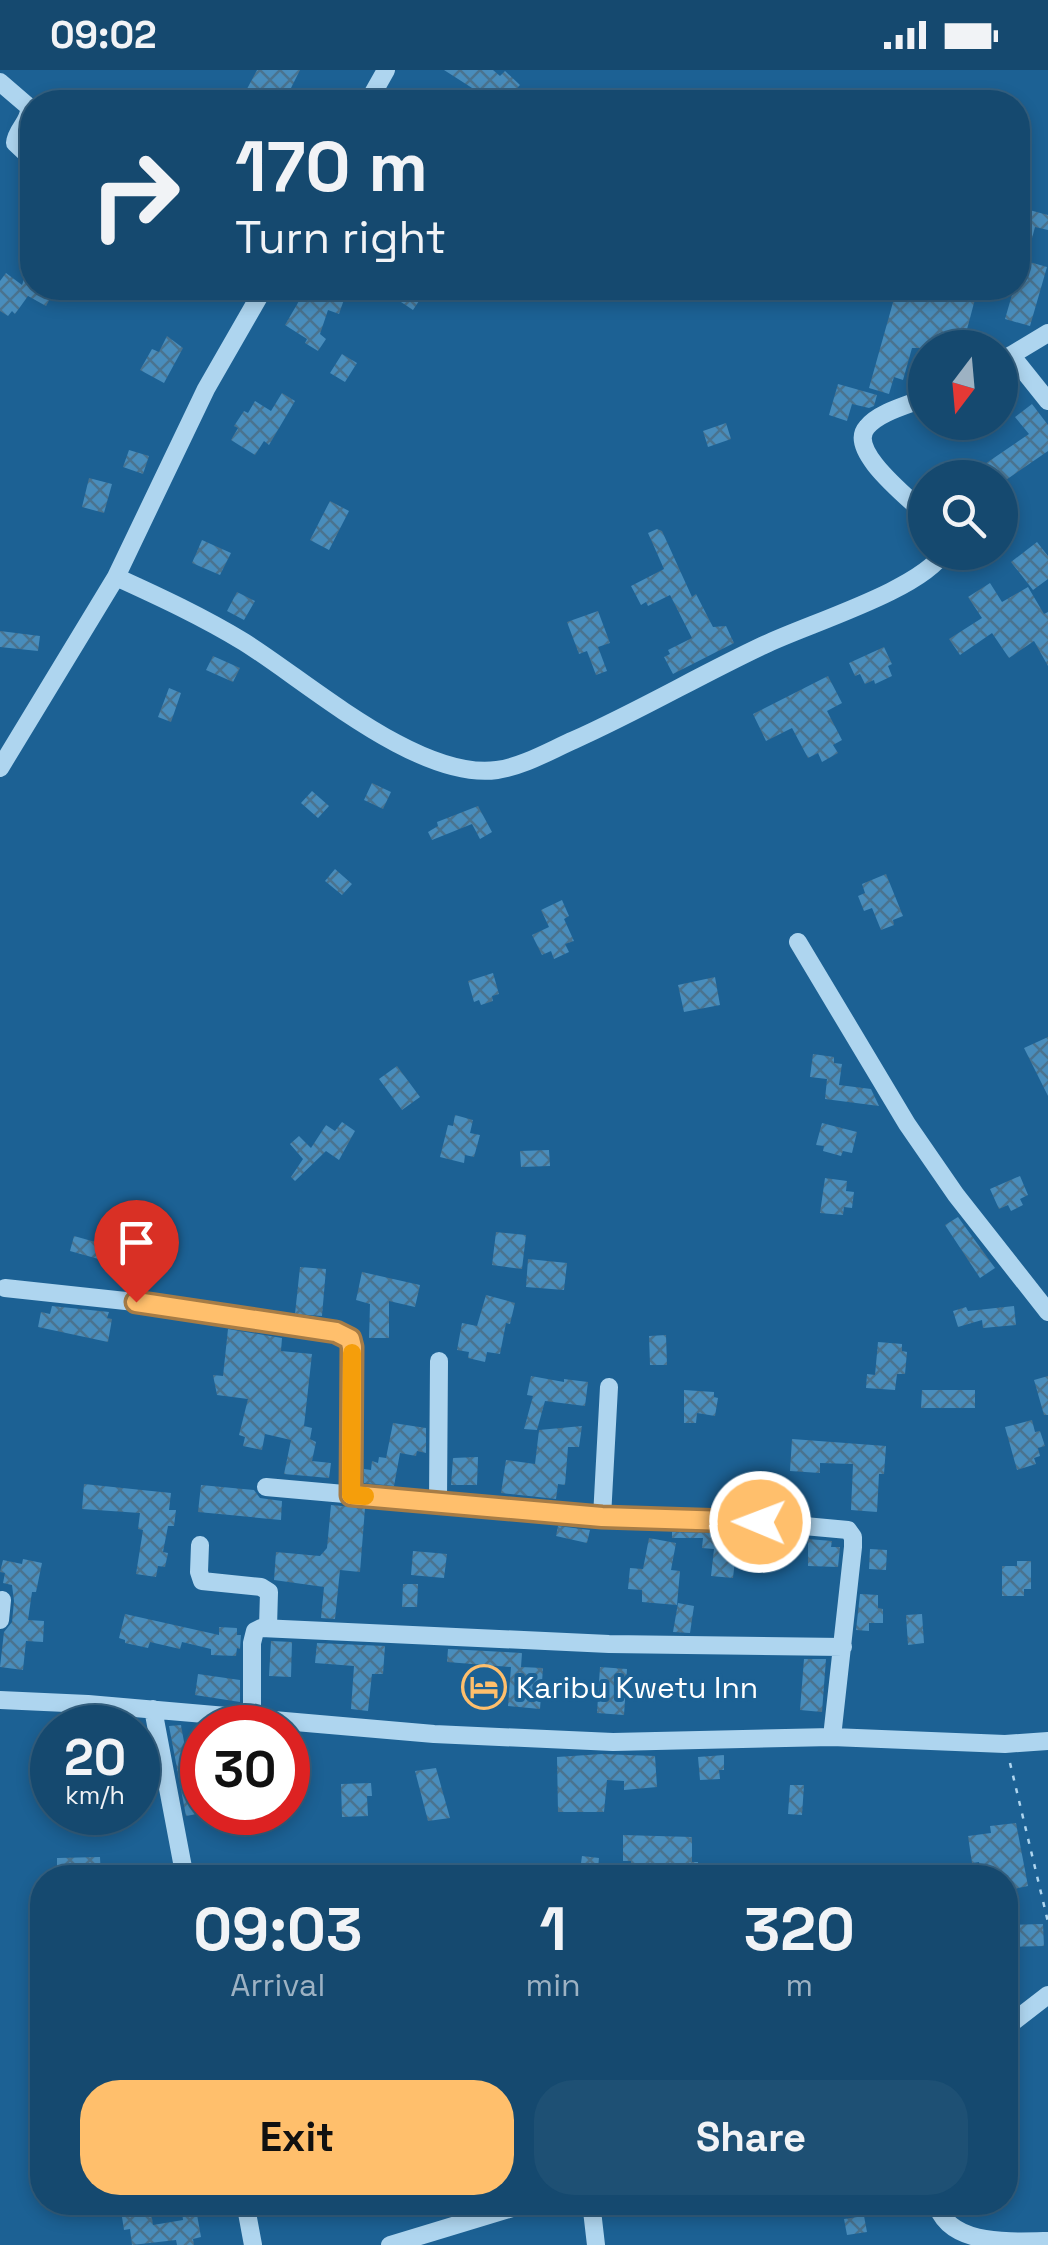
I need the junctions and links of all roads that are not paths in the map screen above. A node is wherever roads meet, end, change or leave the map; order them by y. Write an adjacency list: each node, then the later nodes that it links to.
1 (0, 82): 2 (street)
2 (20, 99)
3 (257, 300): 11 (street)
4 (1048, 333): 5 (street)
5 (1018, 351)
6 (1018, 372): 7 (street)
7 (1048, 401)
8 (908, 406): 9 (street)
9 (908, 497)
10 (926, 570): 11 (street)
11 (116, 577): 12 (street)
12 (0, 768)
13 (798, 942): 15 (street)
14 (4, 1288): 19 (street)
15 (1048, 1312)
16 (439, 1361): 20 (street)
17 (610, 1387): 21 (street)
18 (266, 1486): 19 (street)
19 (351, 1495): 20 (street)
20 (438, 1502): 21 (street)
21 (602, 1517): 26 (street)
22 (200, 1544): 25 (street)
23 (2, 1600): 24 (street)
24 (0, 1620)
25 (268, 1628): 26 (street); 29 (street)
26 (843, 1647): 31 (street)
27 (0, 1700): 28 (street)
28 (85, 1705)
29 (252, 1705)
30 (310, 1723): 31 (street)
31 (832, 1737): 32 (street)
32 (1048, 1741)
33 (160, 1746): 34 (street)
34 (183, 1865)
35 (1048, 1996): 36 (street)
36 (1018, 2018)
37 (247, 2215): 42 (street)
38 (489, 2215): 43 (street)
39 (592, 2215): 44 (street)
40 (940, 2215): 41 (street)
41 (1048, 2240)
42 (253, 2245)
43 (390, 2245)
44 (596, 2245)

